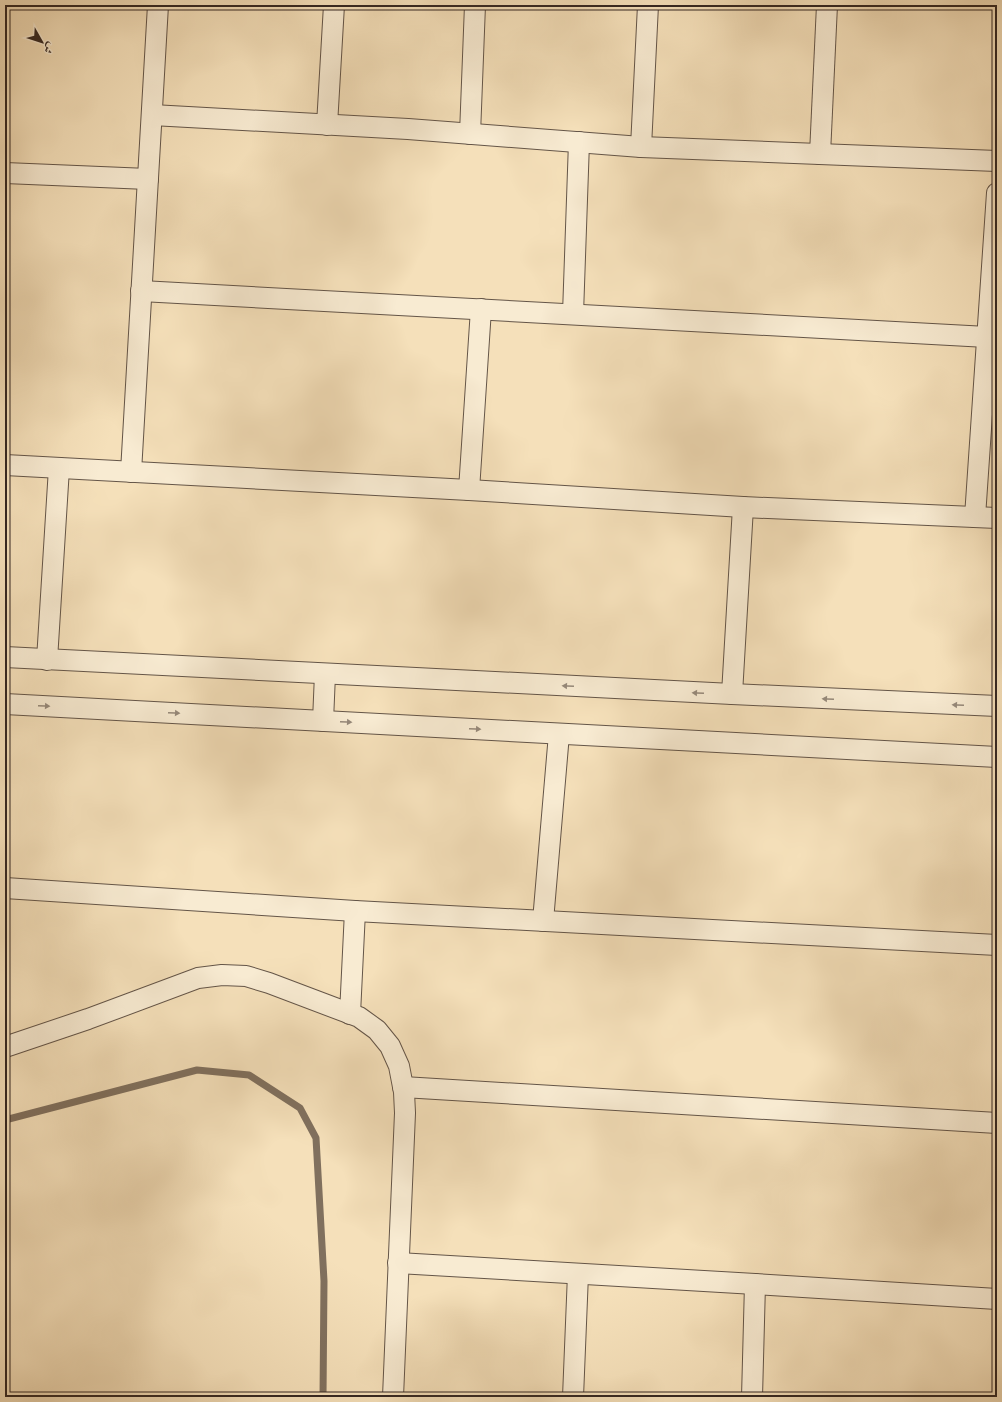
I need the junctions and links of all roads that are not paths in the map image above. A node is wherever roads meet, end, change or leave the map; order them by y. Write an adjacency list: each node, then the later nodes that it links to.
1 (158, 5): 6 (street)
2 (334, 5): 7 (street)
3 (475, 5): 8 (street)
4 (648, 5): 10 (street)
5 (827, 5): 11 (street)
6 (152, 115): 7 (street); 14 (street)
7 (327, 125): 8 (street)
8 (470, 134): 9 (street)
9 (578, 142): 10 (street); 18 (street)
10 (641, 146): 11 (street)
11 (820, 154): 12 (street)
12 (997, 161)
13 (5, 173): 14 (street)
14 (148, 179): 16 (street)
15 (997, 193): 19 (street)
16 (141, 291): 17 (street); 22 (street)
17 (481, 309): 18 (street); 23 (street)
18 (573, 314): 19 (street)
19 (987, 337): 25 (street)
20 (5, 465): 21 (street)
21 (59, 468): 22 (street); 28 (street)
22 (131, 472): 23 (street)
23 (469, 490): 24 (street)
24 (744, 507): 25 (street); 30 (street)
25 (976, 517): 26 (street)
26 (997, 518)
27 (5, 657): 28 (street)
28 (47, 660): 29 (street)
29 (325, 674): 30 (street, one-way to 29); 33 (street)
30 (732, 694): 32 (street, one-way to 30)
31 (5, 704): 33 (street, one-way to 33)
32 (997, 706)
33 (323, 721): 34 (street, one-way to 34)
34 (559, 734): 35 (street); 38 (street)
35 (997, 757)
36 (5, 888): 37 (street)
37 (355, 911): 38 (street); 40 (street)
38 (544, 921): 39 (street)
39 (997, 945)
40 (350, 1014): 41 (street); 42 (street)
41 (5, 1047)
42 (403, 1087): 43 (street); 44 (street)
43 (997, 1123)
44 (398, 1264): 45 (street); 48 (street)
45 (578, 1274): 46 (street); 49 (street)
46 (755, 1284): 47 (street); 50 (street)
47 (997, 1299)
48 (393, 1397)
49 (573, 1397)
50 (752, 1397)

